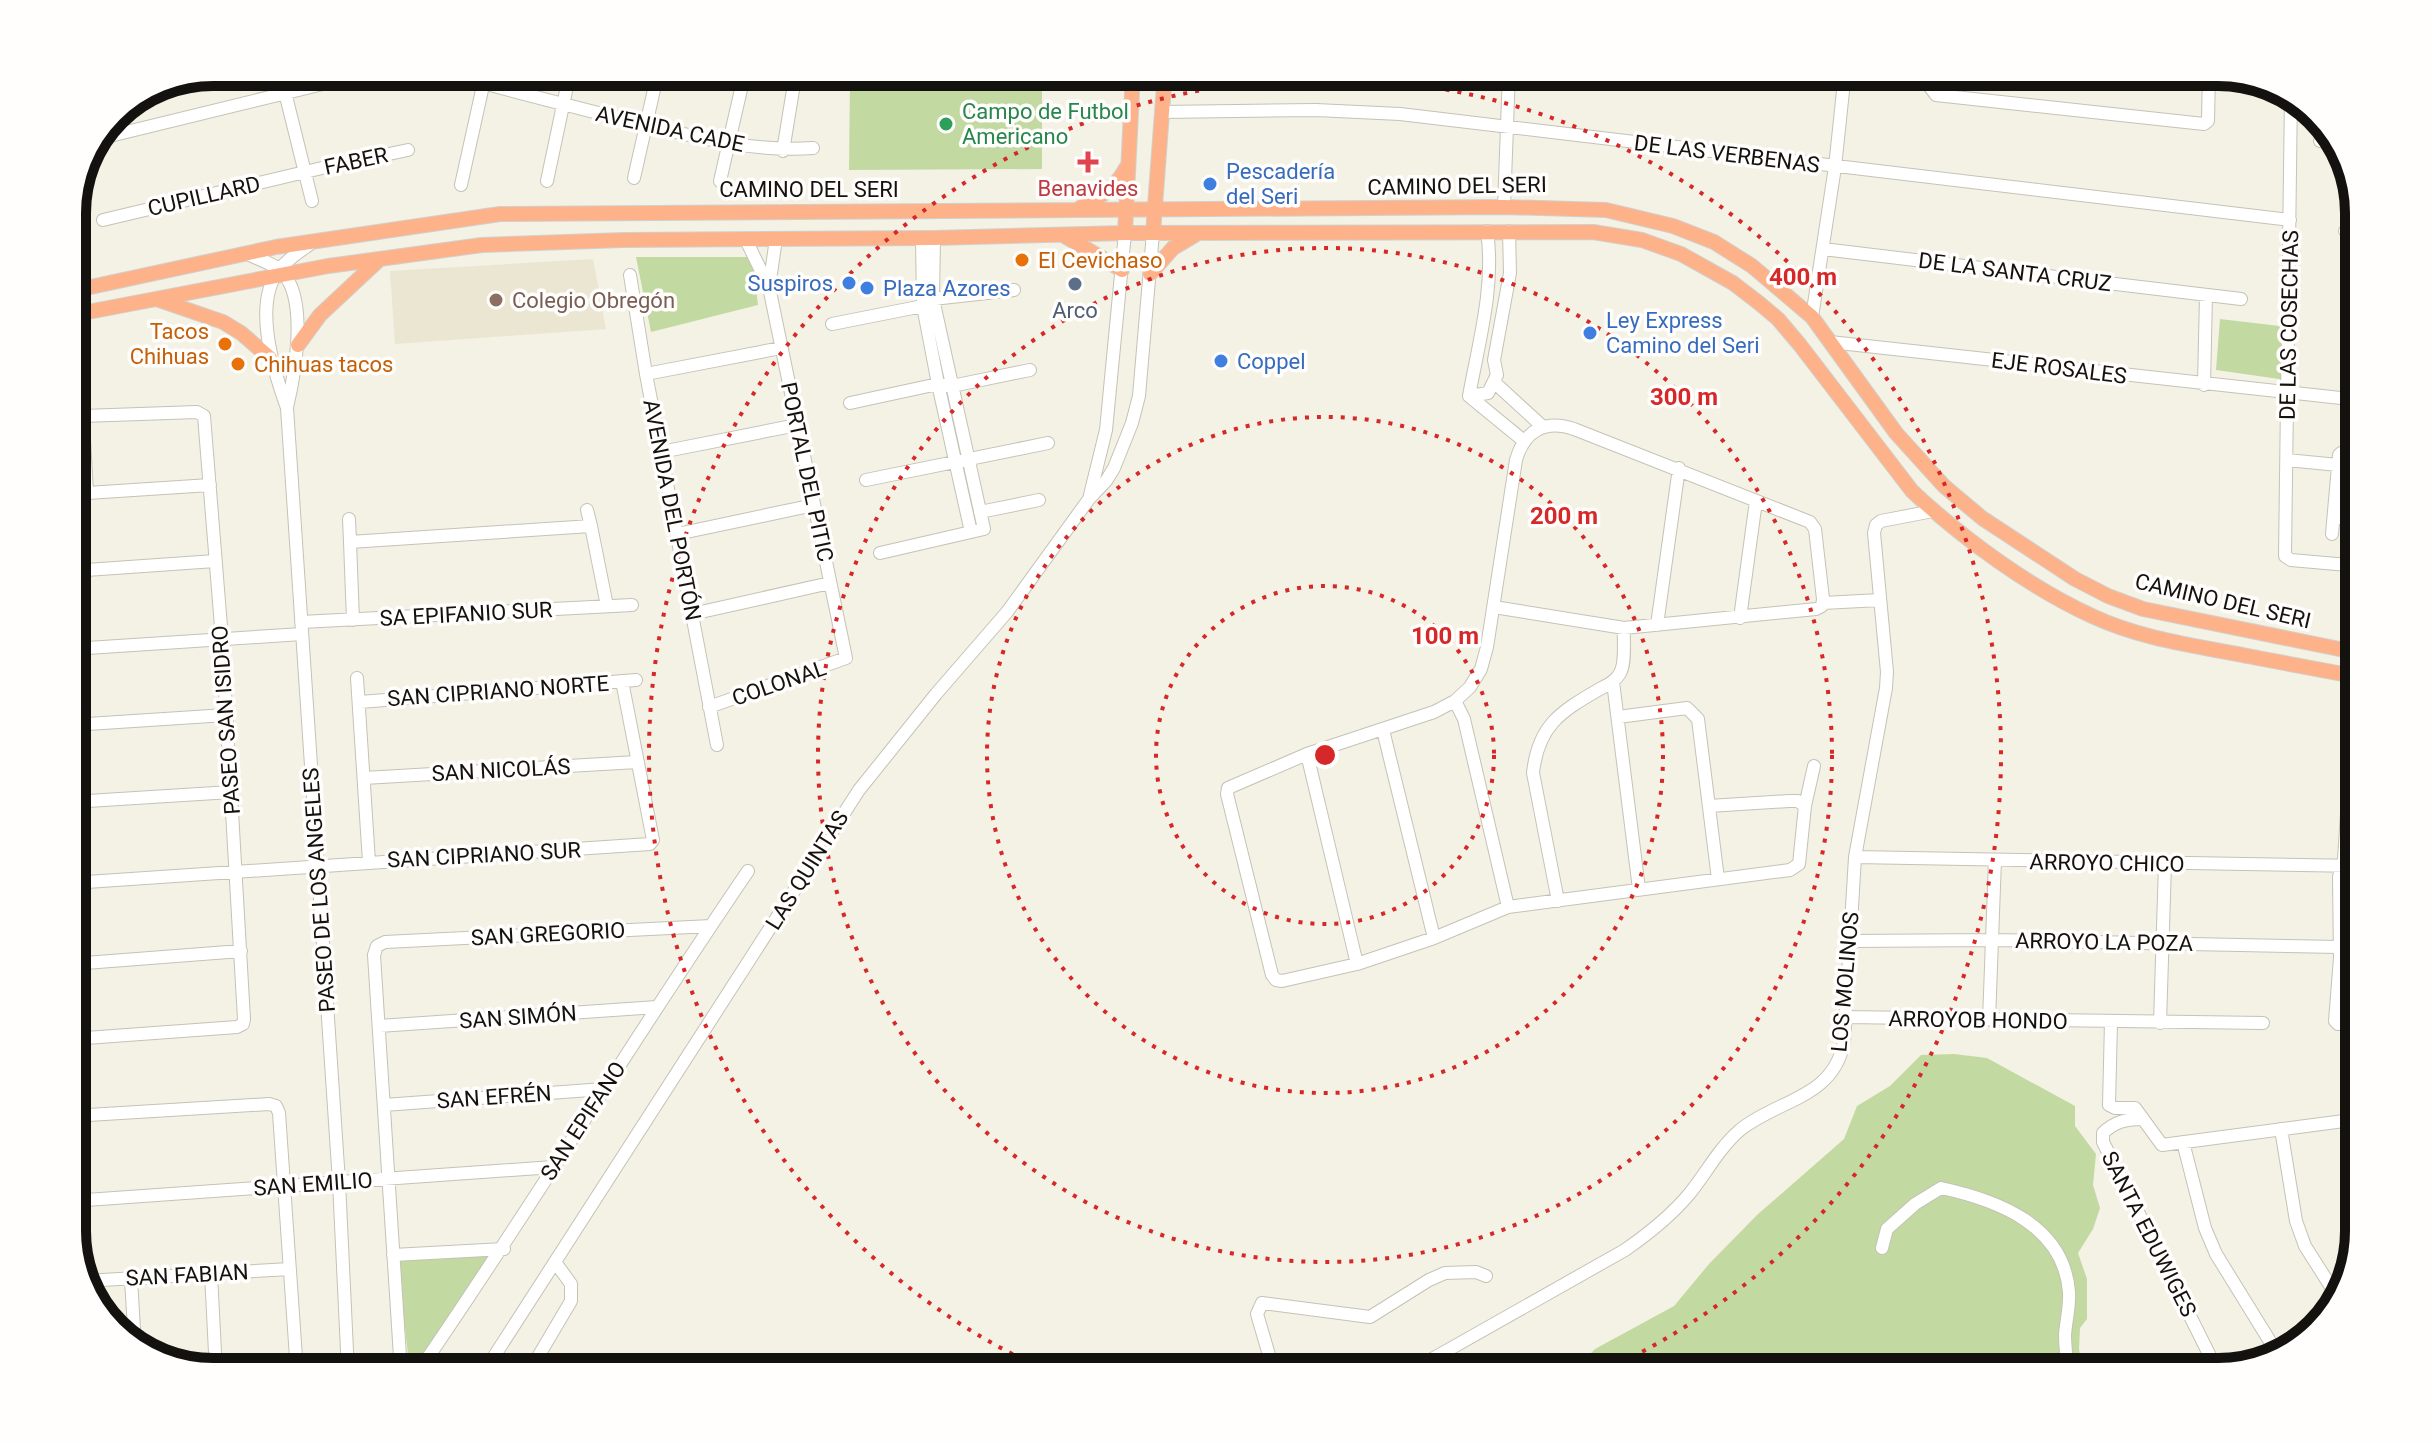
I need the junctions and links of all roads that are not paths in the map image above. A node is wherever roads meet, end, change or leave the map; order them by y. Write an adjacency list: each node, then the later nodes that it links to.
1 (283, 86): 15 (street)
2 (314, 86): 15 (street)
3 (482, 86): 32 (street)
4 (509, 86): 16 (street, AVENIDA CADE)
5 (567, 86): 16 (street)
6 (655, 86): 19 (street)
7 (742, 86): 22 (street)
8 (1132, 86): 27 (main road)
9 (1164, 86): 18 (main road)
10 (1508, 86): 20 (street)
11 (1843, 86): 26 (street)
12 (1930, 86): 13 (street)
13 (2209, 86)
14 (793, 90): 25 (street)
15 (285, 93): 21 (street); 28 (street)
16 (562, 105): 19 (street, AVENIDA CADE); 30 (street)
17 (2291, 110): 39 (street, DE LAS COSECHAS)
18 (1162, 112): 20 (street, DE LAS VERBENAS); 35 (main road)
19 (645, 125): 22 (street, AVENIDA CADE); 29 (street)
20 (1506, 127): 26 (street, DE LAS VERBENAS); 34 (street)
21 (113, 135)
22 (727, 144): 25 (street, AVENIDA CADE); 31 (street)
23 (813, 148): 25 (street, AVENIDA CADE)
24 (408, 150): 28 (street, FABER)
25 (783, 151)
26 (1835, 167): 39 (street, DE LAS VERBENAS); 50 (street)
27 (1126, 168): 36 (main road); 37 (main road)
28 (304, 172): 33 (street); 38 (street, CUPILLARD)
29 (634, 178)
30 (547, 181)
31 (720, 181)
32 (461, 185)
33 (312, 201)
34 (1504, 207): 35 (main road, CAMINO DEL SERI); 67 (main road, CAMINO DEL SERI)
35 (1154, 208): 37 (main road, CAMINO DEL SERI); 43 (main road)
36 (1077, 210): 37 (main road, CAMINO DEL SERI); 49 (main road, CAMINO DEL SERI)
37 (1126, 210): 42 (main road)
38 (103, 220)
39 (2290, 220): 82 (street, DE LAS COSECHAS)
40 (1487, 231): 41 (main road, CAMINO DEL SERI); 44 (main road, CAMINO DEL SERI); 63 (street)
41 (1509, 231): 65 (street); 107 (main road, CAMINO DEL SERI)
42 (1125, 233): 43 (main road, CAMINO DEL SERI); 45 (main road, CAMINO DEL SERI); 53 (street, LAS QUINTAS)
43 (1153, 233): 44 (main road, CAMINO DEL SERI); 55 (street, LAS QUINTAS)
44 (1197, 234): 55 (main road)
45 (1063, 235): 46 (main road, CAMINO DEL SERI); 53 (main road)
46 (928, 238): 47 (main road, CAMINO DEL SERI); 64 (street)
47 (776, 239): 48 (main road, CAMINO DEL SERI); 57 (street, PORTAL DEL PITIC)
48 (746, 240): 52 (main road, CAMINO DEL SERI); 57 (street, PORTAL DEL PITIC)
49 (314, 241): 51 (main road, CAMINO DEL SERI); 54 (street)
50 (1823, 249): 60 (street, DE LA SANTA CRUZ); 67 (street)
51 (245, 253): 54 (street); 58 (main road, CAMINO DEL SERI)
52 (382, 258): 54 (main road, CAMINO DEL SERI); 70 (main road)
53 (1122, 270): 102 (street, LAS QUINTAS)
54 (280, 274): 61 (main road, CAMINO DEL SERI); 70 (street); 74 (street)
55 (1150, 274): 102 (street, LAS QUINTAS)
56 (630, 275): 77 (street, AVENIDA DEL PORTÓN)
57 (769, 287): 71 (street, PORTAL DEL PITIC)
58 (86, 288)
59 (1014, 290): 64 (street)
60 (2206, 295): 62 (street, DE LA SANTA CRUZ); 80 (street)
61 (152, 298): 66 (main road, CAMINO DEL SERI); 74 (main road)
62 (2241, 299)
63 (1487, 301): 65 (street); 72 (street)
64 (928, 302): 68 (street); 79 (street); 81 (street)
65 (1506, 303): 73 (street)
66 (86, 312)
67 (1812, 317): 69 (main road, CAMINO DEL SERI)
68 (832, 324)
69 (1830, 342): 80 (street, EJE ROSALES); 135 (main road, CAMINO DEL SERI)
70 (298, 345): 76 (street)
71 (781, 348): 77 (street); 88 (street, PORTAL DEL PITIC)
72 (1476, 357): 73 (street); 83 (street)
73 (1494, 360): 78 (street)
74 (272, 365): 76 (street); 86 (street)
75 (1030, 370): 81 (street)
76 (295, 372): 86 (street)
77 (646, 374): 92 (street, AVENIDA DEL PORTÓN)
78 (1495, 383): 83 (street); 89 (street)
79 (938, 384): 81 (street); 85 (street); 94 (street)
80 (2204, 385): 82 (street, EJE ROSALES)
81 (952, 386): 94 (street)
82 (2288, 395): 84 (street, EJE ROSALES); 95 (street, DE LAS COSECHAS)
83 (1469, 396): 90 (street)
84 (2345, 399)
85 (850, 403)
86 (287, 408): 131 (street, PASEO DE LOS ANGELES)
87 (86, 416): 100 (street, PASEO SAN ISIDRO)
88 (797, 425): 92 (street); 105 (street, PORTAL DEL PITIC)
89 (1542, 426): 90 (street); 97 (street)
90 (1524, 441): 126 (street)
91 (1048, 443): 94 (street)
92 (661, 452): 114 (street, AVENIDA DEL PORTÓN)
93 (2345, 453): 96 (street)
94 (961, 459): 99 (street); 108 (street); 113 (street)
95 (2287, 460): 96 (street); 119 (street, DE LAS COSECHAS)
96 (2338, 465): 109 (street)
97 (1679, 468): 104 (street); 130 (street)
98 (86, 473): 101 (street)
99 (866, 480)
100 (210, 485): 101 (street); 118 (street, PASEO SAN ISIDRO)
101 (87, 492)
102 (1089, 499): 207 (street, LAS QUINTAS)
103 (1039, 500): 108 (street)
104 (1756, 501): 123 (street); 128 (street)
105 (814, 505): 114 (street); 121 (street, PORTAL DEL PITIC)
106 (587, 510): 112 (street)
107 (1933, 511): 122 (street, LOS MOLINOS); 137 (main road, CAMINO DEL SERI)
108 (980, 512): 113 (street)
109 (2334, 517): 110 (street); 115 (street)
110 (2345, 518)
111 (349, 519): 116 (street)
112 (591, 526): 116 (street); 125 (street)
113 (977, 530): 117 (street)
114 (677, 534): 127 (street, AVENIDA DEL PORTÓN)
115 (2332, 534)
116 (350, 542): 129 (street)
117 (880, 553)
118 (215, 561): 120 (street); 133 (street, PASEO SAN ISIDRO)
119 (2345, 565)
120 (86, 570)
121 (830, 583): 127 (street); 136 (street, PORTAL DEL PITIC)
122 (1880, 600): 123 (street); 159 (street, LOS MOLINOS)
123 (1823, 603): 128 (street)
124 (632, 605): 125 (street, SA EPIFANIO SUR)
125 (607, 606): 129 (street, SA EPIFANIO SUR)
126 (1494, 607): 132 (street); 142 (street)
127 (692, 614): 144 (street, AVENIDA DEL PORTÓN)
128 (1740, 618): 130 (street)
129 (353, 620): 131 (street, SA EPIFANIO SUR)
130 (1657, 625): 132 (street)
131 (301, 628): 133 (street, SA EPIFANIO SUR); 163 (street, PASEO DE LOS ANGELES)
132 (1624, 628): 141 (street)
133 (222, 639): 134 (street, SA EPIFANIO SUR); 145 (street, PASEO SAN ISIDRO)
134 (86, 648)
135 (2345, 650)
136 (846, 656): 144 (street, COLONAL)
137 (2345, 675)
138 (357, 678): 143 (street)
139 (636, 680): 140 (street, SAN CIPRIANO NORTE)
140 (622, 681): 143 (street, SAN CIPRIANO NORTE); 151 (street)
141 (1613, 682): 146 (street); 171 (street)
142 (1455, 701): 148 (street); 172 (street)
143 (360, 702): 153 (street)
144 (709, 707): 149 (street, AVENIDA DEL PORTÓN)
145 (226, 715): 147 (street); 154 (street, PASEO SAN ISIDRO)
146 (1618, 717): 156 (street); 170 (street)
147 (86, 724)
148 (1383, 730): 150 (street); 174 (street)
149 (717, 745)
150 (1307, 754): 182 (street); 182 (street)
151 (637, 762): 153 (street, SAN NICOLÁS); 161 (street, SAN CIPRIANO SUR)
152 (1814, 766): 157 (street)
153 (364, 778): 161 (street)
154 (231, 792): 155 (street); 166 (street, PASEO SAN ISIDRO)
155 (86, 801)
156 (1709, 806): 157 (street); 168 (street)
157 (1805, 806): 168 (street)
158 (2345, 830): 164 (street)
159 (1855, 857): 160 (street, ARROYO CHICO); 176 (street, LOS MOLINOS)
160 (1995, 860): 162 (street, ARROYO CHICO); 175 (street)
161 (369, 862): 163 (street, SAN CIPRIANO SUR)
162 (2165, 864): 164 (street, ARROYO CHICO); 177 (street)
163 (316, 865): 166 (street, SAN CIPRIANO SUR); 201 (street, PASEO DE LOS ANGELES)
164 (2342, 868): 165 (street, ARROYO CHICO); 178 (street)
165 (2345, 868)
166 (236, 871): 169 (street, SAN CIPRIANO SUR); 180 (street, PASEO SAN ISIDRO)
167 (748, 871): 173 (street, SAN EPIFANO)
168 (1718, 879): 170 (street)
169 (86, 882)
170 (1639, 889): 171 (street)
171 (1558, 901): 172 (street)
172 (1508, 907): 174 (street)
173 (711, 926): 183 (street, SAN EPIFANO); 190 (street, SAN GREGORIO)
174 (1434, 938): 182 (street)
175 (1993, 940): 176 (street, ARROYO LA POZA); 177 (street, ARROYO LA POZA); 185 (street)
176 (1850, 941): 184 (street, LOS MOLINOS)
177 (2162, 943): 178 (street, ARROYO LA POZA); 187 (street)
178 (2339, 947): 179 (street, ARROYO LA POZA); 189 (street)
179 (2345, 947)
180 (241, 951): 181 (street); 191 (street, PASEO SAN ISIDRO)
181 (86, 963)
182 (1357, 964)
183 (657, 1007): 190 (street, SAN SIMÓN); 192 (street, SAN EPIFANO)
184 (1846, 1017): 185 (street, ARROYOB HONDO); 224 (street, LOS MOLINOS)
185 (1989, 1020): 186 (street, ARROYOB HONDO)
186 (2111, 1022): 187 (street, ARROYOB HONDO); 195 (street)
187 (2160, 1023): 188 (street, ARROYOB HONDO)
188 (2263, 1023)
189 (2345, 1024)
190 (379, 1026): 193 (street)
191 (86, 1038)
192 (604, 1089): 193 (street, SAN EFRÉN); 199 (street, SAN EPIFANO)
193 (384, 1105): 200 (street)
194 (86, 1115): 202 (street)
195 (2141, 1119): 198 (street); 226 (street, SANTA EDUWIGES)
196 (2345, 1121): 197 (street)
197 (2281, 1129): 198 (street); 213 (street)
198 (2183, 1142): 215 (street)
199 (553, 1167): 200 (street, SAN EMILIO); 205 (street, SAN EPIFANO)
200 (389, 1179): 201 (street, SAN EMILIO); 206 (street)
201 (339, 1182): 202 (street, SAN EMILIO); 218 (street, PASEO DE LOS ANGELES)
202 (286, 1186): 203 (street, SAN EMILIO); 208 (street)
203 (86, 1200)
204 (1882, 1248): 225 (street)
205 (504, 1249): 206 (street); 220 (street, SAN EPIFANO)
206 (393, 1255): 219 (street)
207 (555, 1262): 221 (street, LAS QUINTAS); 222 (street)
208 (290, 1269): 209 (street, SAN FABIAN); 217 (street)
209 (211, 1274): 211 (street, SAN FABIAN); 216 (street)
210 (1486, 1276): 223 (street)
211 (131, 1279): 212 (street, SAN FABIAN); 214 (street)
212 (97, 1280)
213 (2331, 1287)
214 (134, 1330)
215 (2272, 1345)
216 (215, 1358)
217 (296, 1358)
218 (347, 1358)
219 (400, 1358)
220 (428, 1358)
221 (493, 1358)
222 (537, 1358)
223 (1270, 1358)
224 (1434, 1358)
225 (2067, 1358)
226 (2211, 1358)

